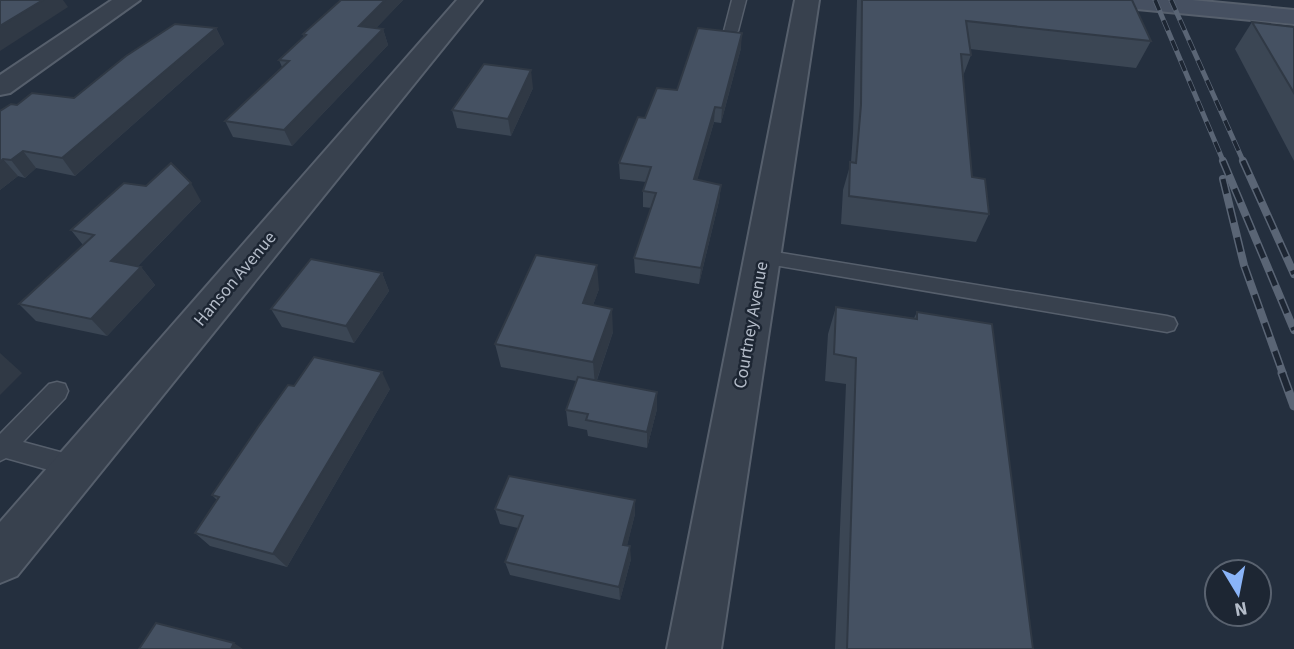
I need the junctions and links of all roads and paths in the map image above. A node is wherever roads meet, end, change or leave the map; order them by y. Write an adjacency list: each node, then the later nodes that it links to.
1 (128, 0): 8 (street)
2 (470, 0): 13 (street, Hanson Avenue)
3 (739, 0): 7 (lane)
4 (807, 0): 9 (street, Courtney Avenue)
5 (1116, 0): 6 (main road)
6 (1289, 21)
7 (732, 31)
8 (0, 87)
9 (763, 257): 10 (lane); 15 (street, Courtney Avenue)
10 (1167, 324)
11 (57, 391): 12 (lane)
12 (2, 449): 13 (lane)
13 (77, 467): 14 (street, Hanson Avenue)
14 (0, 559)
15 (694, 649)

